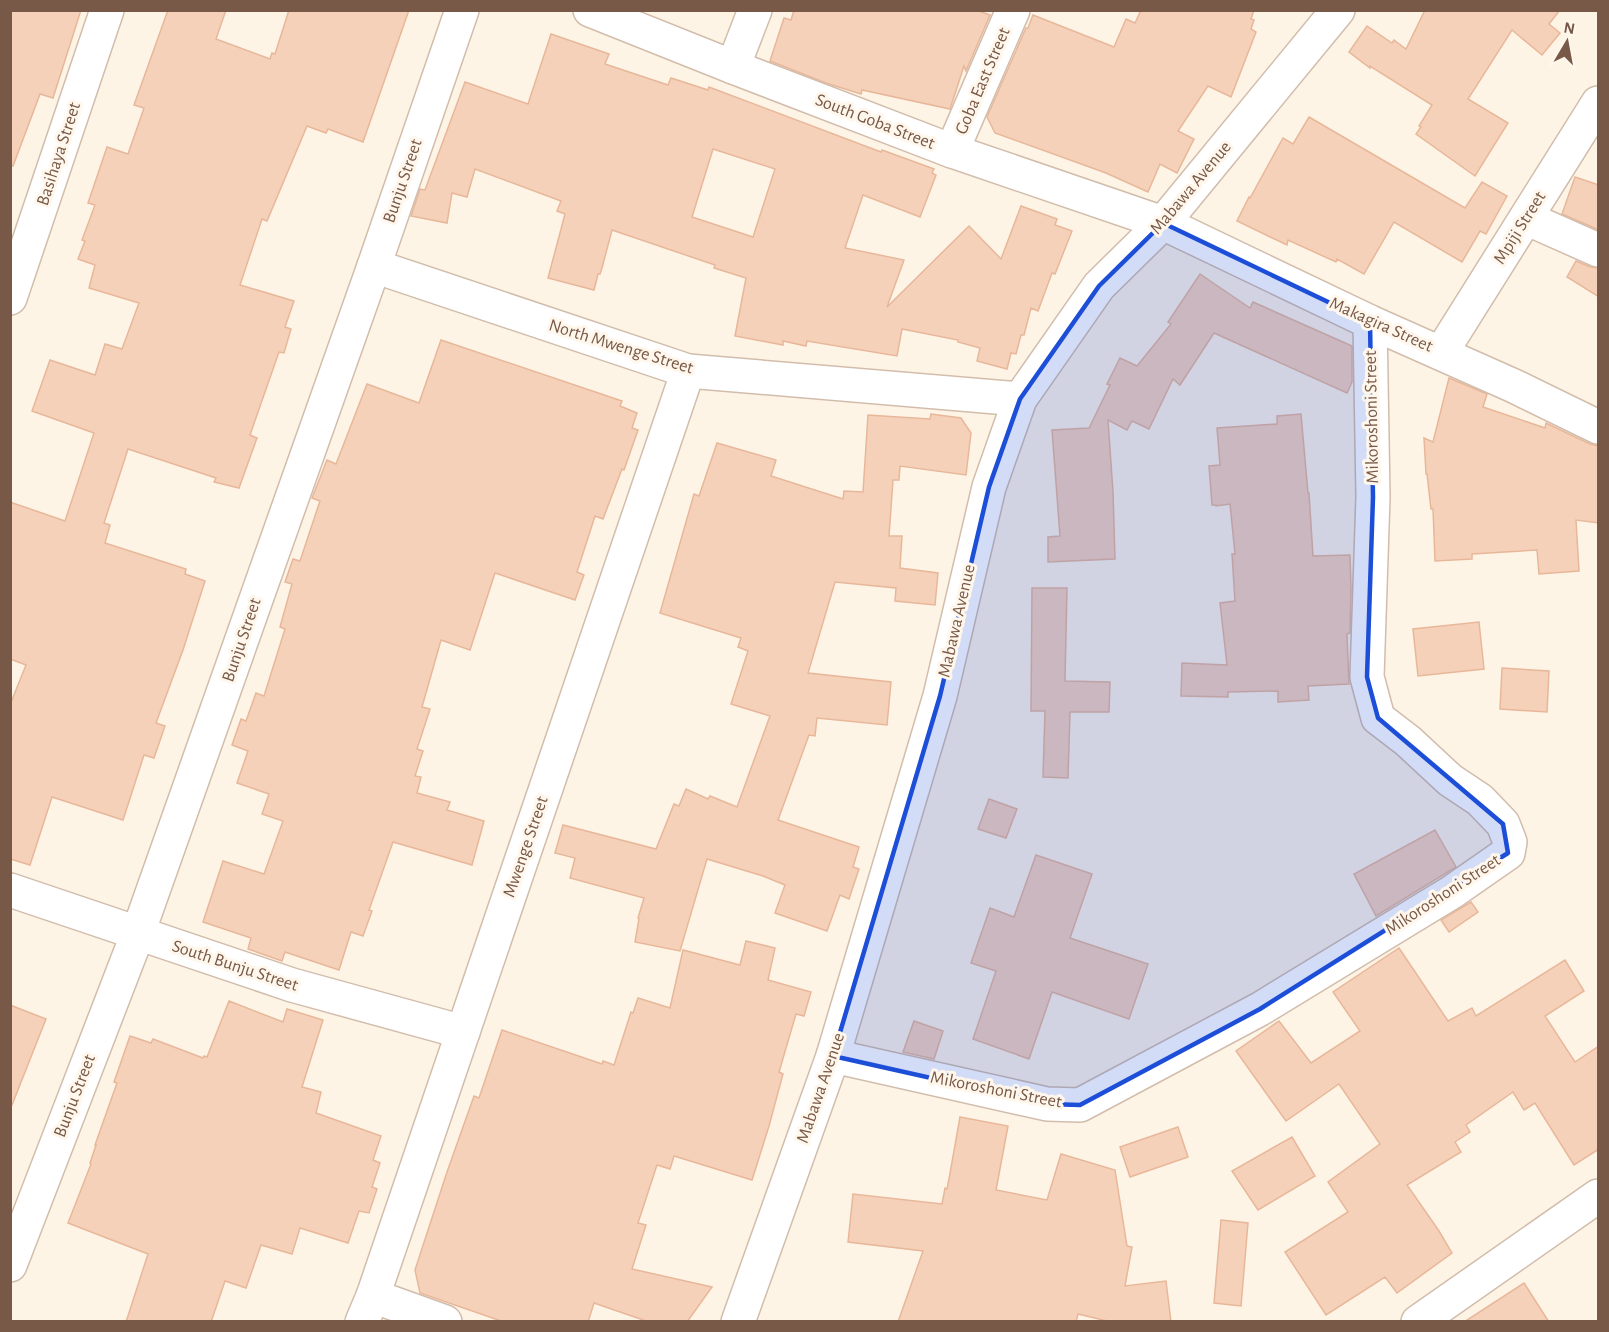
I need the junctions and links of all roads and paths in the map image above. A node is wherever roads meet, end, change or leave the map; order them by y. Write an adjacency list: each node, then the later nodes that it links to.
1 (107, 10): 10 (street, Basihaya Street)
2 (462, 10): 14 (street, Bunju Street)
3 (590, 10): 7 (street, South Goba Street)
4 (755, 10): 7 (street)
5 (1013, 10): 9 (street, Goba East Street)
6 (1338, 10): 12 (street, Mabawa Avenue)
7 (733, 68): 9 (street, South Goba Street)
8 (1599, 103): 11 (street, Mpiji Street)
9 (952, 151): 12 (street, South Goba Street)
10 (24, 216): 15 (street, Basihaya Street)
11 (1527, 218): 13 (street); 17 (street, Mpiji Street)
12 (1163, 223): 16 (street, Makagira Street); 19 (street, Mabawa Avenue)
13 (1599, 250)
14 (374, 266): 18 (street, North Mwenge Street); 22 (street, Bunju Street)
15 (10, 298)
16 (1370, 322): 17 (street, Makagira Street); 24 (street, Mikoroshoni Street)
17 (1441, 353): 20 (street, Makagira Street)
18 (688, 371): 19 (street, North Mwenge Street); 23 (street, Mwenge Street)
19 (1020, 399): 24 (street, Mabawa Avenue)
20 (1599, 427)
21 (10, 890): 22 (street, South Bunju Street)
22 (138, 933): 23 (street, South Bunju Street); 26 (street, Bunju Street)
23 (463, 1032): 27 (street, Mwenge Street)
24 (833, 1056): 30 (street, Mabawa Avenue)
25 (1599, 1196): 28 (street)
26 (10, 1265)
27 (367, 1309): 29 (street)
28 (1423, 1320)
29 (445, 1322)
30 (738, 1322)

